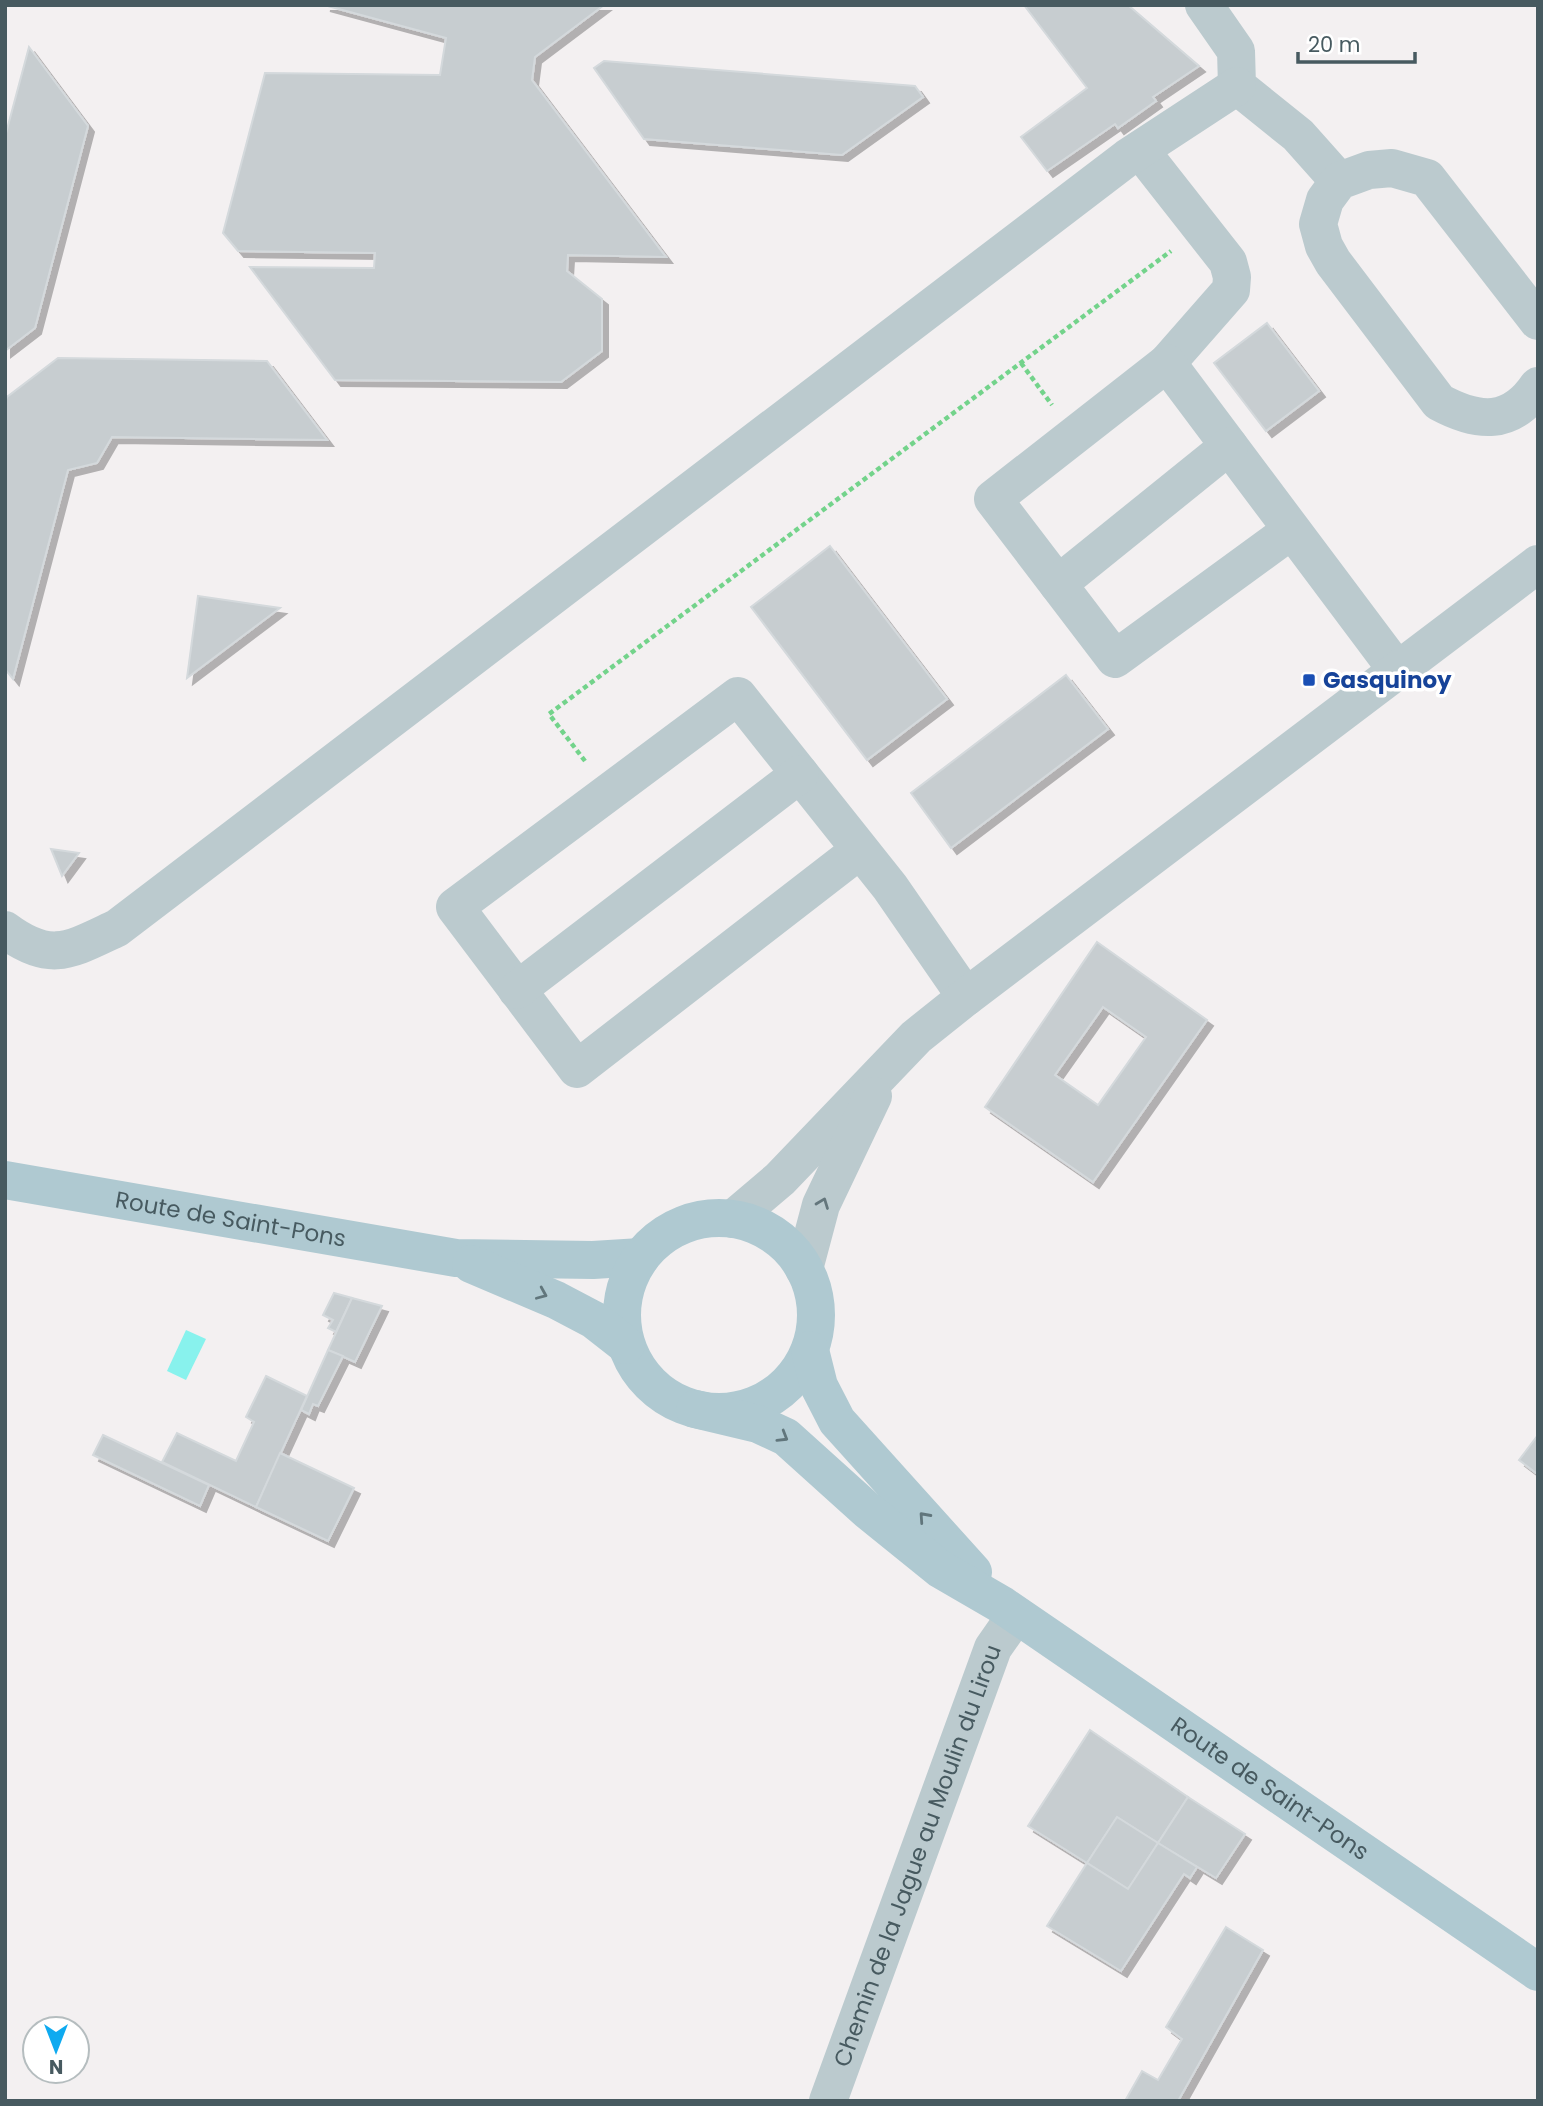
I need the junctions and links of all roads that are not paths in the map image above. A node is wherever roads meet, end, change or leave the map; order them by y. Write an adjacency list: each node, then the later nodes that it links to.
1 (1204, 5): 2 (street)
2 (1237, 86): 3 (street); 4 (street)
3 (1140, 150): 6 (street); 15 (street)
4 (1339, 181): 5 (street); 7 (street)
5 (1538, 321)
6 (1167, 363): 8 (street); 11 (street)
7 (1533, 406)
8 (1229, 446): 9 (street); 11 (street)
9 (1292, 530): 11 (street); 12 (street)
10 (1538, 564): 12 (street)
11 (1058, 584)
12 (1397, 670): 17 (street)
13 (800, 774): 14 (street); 16 (street); 16 (street)
14 (860, 850): 16 (street); 17 (street)
15 (5, 930)
16 (517, 990)
17 (966, 997): 18 (street)
18 (886, 1069): 20 (street); 23 (street, one-way to 18)
19 (5, 1180): 22 (main road, Route de Saint-Pons)
20 (733, 1219): 21 (main road); 23 (main road)
21 (641, 1256): 22 (main road, Route de Saint-Pons); 24 (main road)
22 (456, 1258): 24 (main road, Route de Saint-Pons, one-way to 24)
23 (804, 1269): 25 (main road)
24 (626, 1345): 26 (main road)
25 (810, 1350): 26 (main road); 27 (main road, Route de Saint-Pons, one-way to 25)
26 (695, 1409): 27 (main road, Route de Saint-Pons, one-way to 27)
27 (1009, 1610): 28 (main road, Route de Saint-Pons); 29 (street, Chemin de la Jague au Moulin du Lirou)
28 (1538, 1972)
29 (828, 2101)

